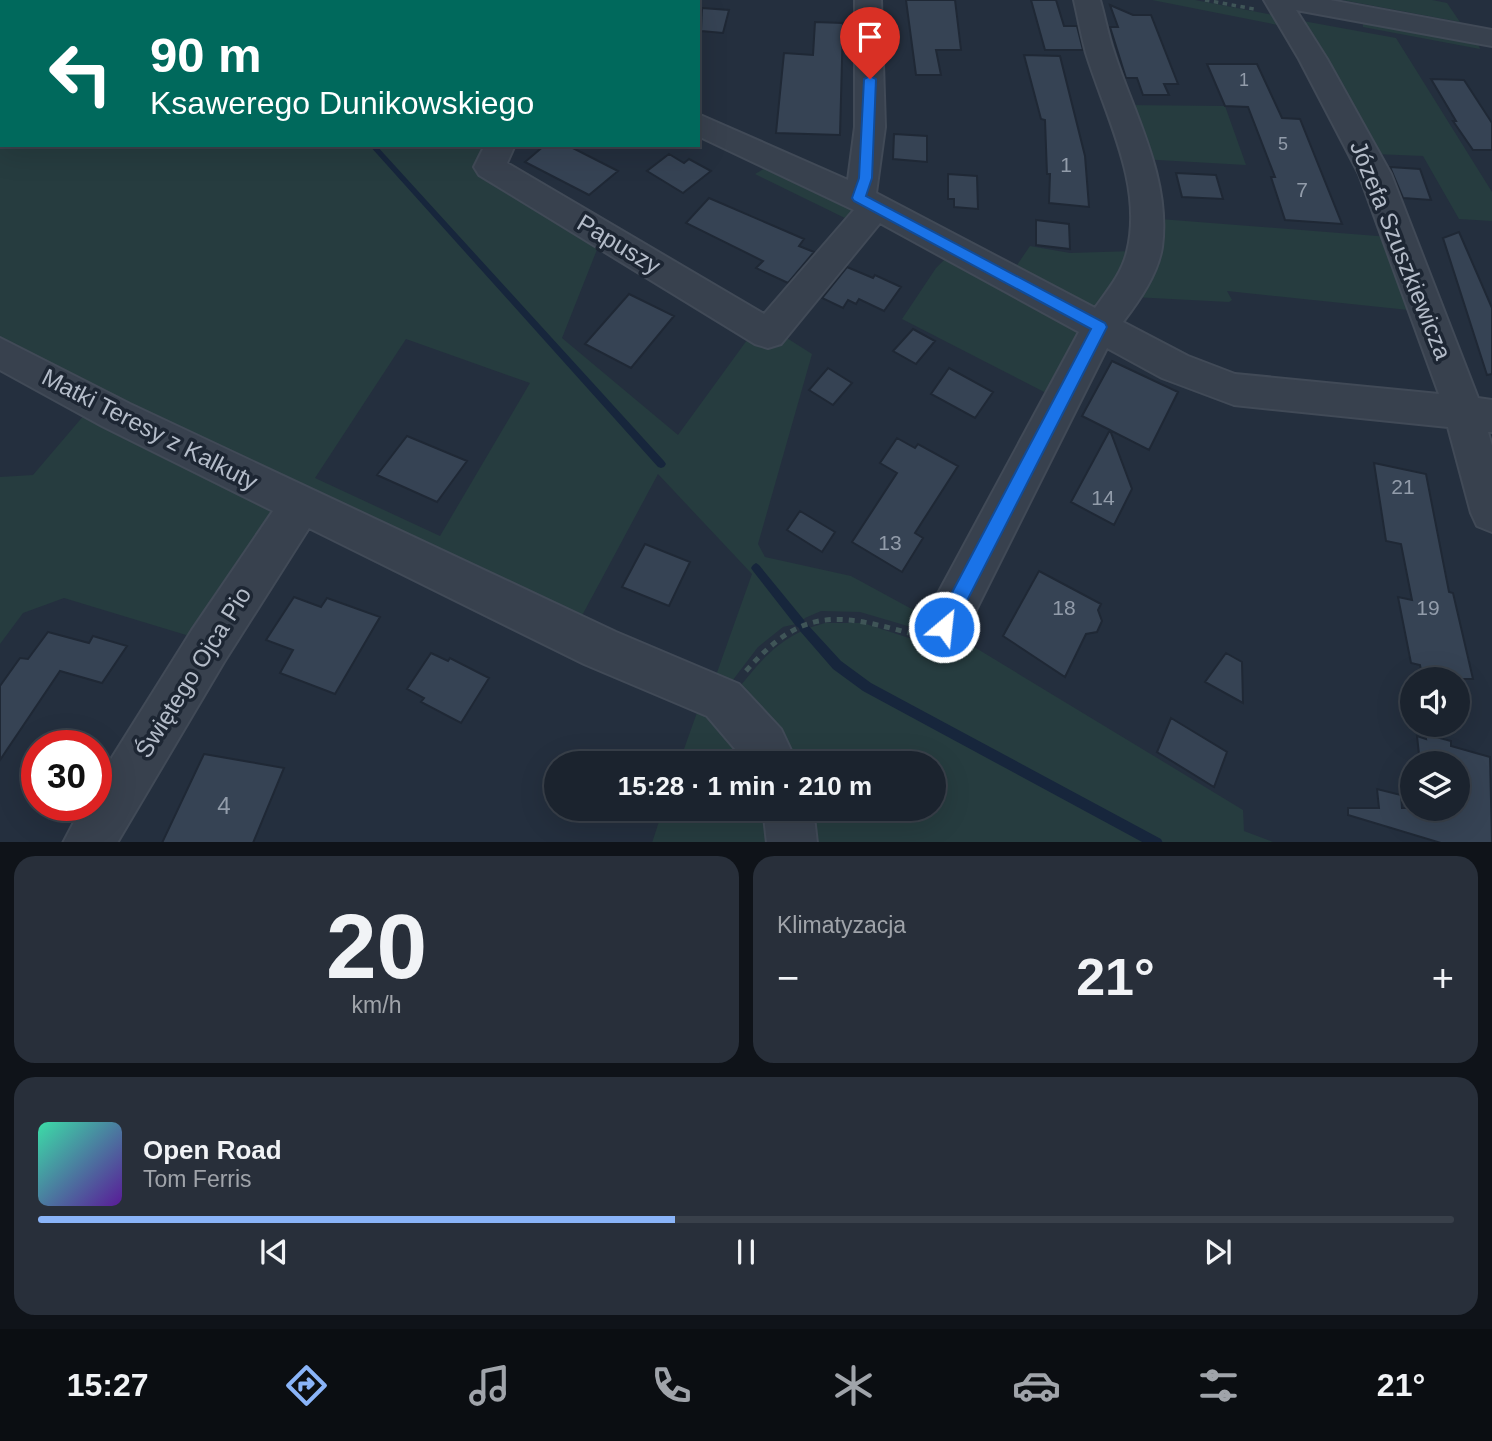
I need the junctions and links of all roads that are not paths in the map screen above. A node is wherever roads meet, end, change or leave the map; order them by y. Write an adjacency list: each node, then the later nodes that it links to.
1 (868, 0): 10 (street)
2 (1087, 0): 11 (street)
3 (1277, 0): 13 (street, Józefa Szuszkiewicza)
4 (1287, 0): 5 (street)
5 (1333, 4): 7 (street)
6 (1457, 9): 7 (street)
7 (1485, 40)
8 (700, 125): 10 (street)
9 (499, 147): 10 (street, Papuszy)
10 (867, 202): 11 (street)
11 (1100, 327): 13 (street); 16 (street)
12 (0, 353): 14 (street, Matki Teresy z Kalkuty)
13 (1477, 415): 15 (street, Józefa Szuszkiewicza)
14 (301, 504): 17 (street, Matki Teresy z Kalkuty); 19 (street, Świętego Ojca Pio)
15 (1492, 513)
16 (944, 627)
17 (767, 751)
18 (790, 821): 20 (street)
19 (88, 842)
20 (792, 842)

